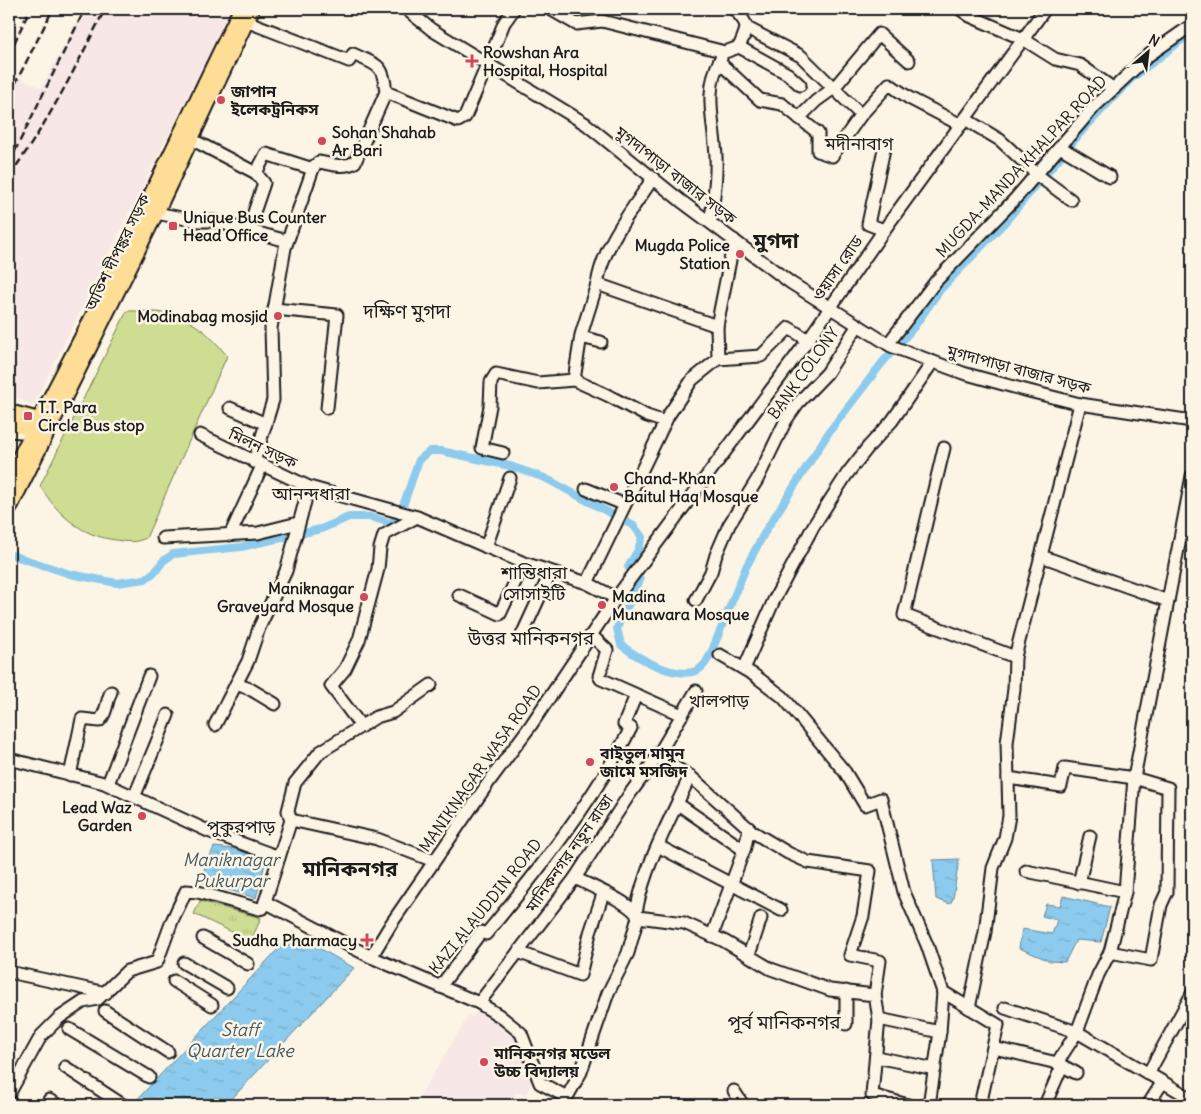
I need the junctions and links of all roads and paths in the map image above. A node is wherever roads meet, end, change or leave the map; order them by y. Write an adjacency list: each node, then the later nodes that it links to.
1 (406, 9): 14 (street, মুগদাপাড়া বাজার সড়ক)
2 (514, 9): 14 (street)
3 (550, 9): 12 (street)
4 (734, 9): 9 (street)
5 (960, 9): 10 (street)
6 (1044, 9): 10 (street, ওয়াসা রোড)
7 (247, 13): 18 (street); 22 (main road, অতিশ দীপঙ্কর সড়ক); 25 (main road, অতিশ দীপঙ্কর সড়ক)
8 (1192, 25): 17 (street, MUGDA-MANDA KHALPAR ROAD)
9 (747, 28): 11 (street); 16 (street)
10 (1023, 38): 17 (street); 21 (street, ওয়াসা রোড)
11 (739, 46): 12 (street); 15 (street)
12 (722, 57): 20 (street); 33 (street)
13 (909, 61): 16 (street)
14 (488, 63): 18 (street); 28 (street, মুগদাপাড়া বাজার সড়ক)
15 (800, 85)
16 (834, 88): 19 (street); 20 (street)
17 (1114, 89): 24 (street, MUGDA-MANDA KHALPAR ROAD)
18 (386, 92): 26 (street)
19 (861, 115): 20 (street); 21 (street)
20 (800, 118)
21 (963, 122): 29 (street); 35 (street, ওয়াসা রোড)
22 (191, 139): 25 (main road, অতিশ দীপঙ্কর সড়ক); 27 (street)
23 (884, 149): 35 (street)
24 (1064, 150): 29 (street, MUGDA-MANDA KHALPAR ROAD); 30 (street)
25 (179, 151): 32 (main road, অতিশ দীপঙ্কর সড়ক); 50 (main road, অতিশ দীপঙ্কর সড়ক)
26 (313, 169): 27 (street); 37 (street)
27 (256, 174): 34 (street)
28 (653, 178): 33 (street, মুগদাপাড়া বাজার সড়ক); 38 (street)
29 (1040, 178): 31 (street); 46 (street, MUGDA-MANDA KHALPAR ROAD)
30 (1110, 178)
31 (1071, 200)
32 (156, 213): 34 (street); 50 (main road, অতিশ দীপঙ্কর সড়ক)
33 (710, 222): 36 (street, মুগদাপাড়া বাজার সড়ক)
34 (248, 230): 37 (street)
35 (884, 230): 39 (street, ওয়াসা রোড)
36 (734, 240): 39 (street, মুগদাপাড়া বাজার সড়ক); 42 (street)
37 (287, 241): 40 (street)
38 (597, 284): 42 (street); 43 (street)
39 (829, 307): 41 (street, মুগদাপাড়া বাজার সড়ক); 44 (street, ওয়াসা রোড)
40 (274, 309): 54 (street); 59 (street)
41 (858, 325): 46 (street, মুগদাপাড়া বাজার সড়ক); 84 (street, BANK COLONY)
42 (717, 326): 47 (street)
43 (581, 337): 45 (street); 49 (street)
44 (808, 340): 47 (street); 83 (street, ওয়াসা রোড)
45 (601, 342)
46 (889, 345): 48 (street, মুগদাপাড়া বাজার সড়ক)
47 (718, 359): 57 (street)
48 (932, 363): 52 (street, মুগদাপাড়া বাজার সড়ক); 90 (street)
49 (574, 380): 57 (street); 64 (street)
50 (61, 392): 60 (main road, অতিশ দীপঙ্কর সড়ক)
51 (9, 404): 60 (street)
52 (1080, 404): 56 (street, মুগদাপাড়া বাজার সড়ক); 78 (street)
53 (230, 408): 59 (street)
54 (327, 408)
55 (9, 412): 60 (main road)
56 (1192, 420)
57 (665, 422): 71 (street)
58 (9, 423): 60 (main road)
59 (266, 424): 65 (street)
60 (37, 426): 61 (street); 67 (main road, অতিশ দীপঙ্কর সড়ক); 72 (main road, অতিশ দীপঙ্কর সড়ক)
61 (9, 431)
62 (200, 435): 65 (street, মিলন সড়ক)
63 (944, 448): 89 (street)
64 (503, 453)
65 (258, 464): 69 (street, মিলন সড়ক); 75 (street)
66 (1192, 476): 85 (street)
67 (9, 478)
68 (510, 478): 77 (street)
69 (309, 487): 73 (street, মিলন সড়ক); 74 (street)
70 (586, 489): 71 (street)
71 (623, 506): 81 (street)
72 (9, 509)
73 (413, 516): 77 (street, মিলন সড়ক); 101 (street)
74 (297, 525): 75 (street); 92 (street)
75 (230, 535): 76 (street)
76 (163, 538)
77 (486, 547): 79 (street, মিলন সড়ক)
78 (1041, 556): 85 (street); 89 (street)
79 (524, 563): 80 (street, মিলন সড়ক); 82 (street)
80 (551, 572): 81 (street, মিলন সড়ক); 86 (street)
81 (587, 583): 83 (street, মিলন সড়ক)
82 (460, 595)
83 (616, 598): 87 (street, MANIKNAGAR WASA ROAD)
84 (696, 600)
85 (1168, 601): 107 (street)
86 (522, 635)
87 (591, 635): 96 (street); 117 (street, MANIKNAGAR WASA ROAD)
88 (720, 655): 90 (street)
89 (1015, 656): 106 (street)
90 (744, 669): 141 (street)
91 (149, 676): 108 (street)
92 (236, 684): 97 (street); 100 (street)
93 (431, 685): 101 (street)
94 (696, 691): 99 (street, মানিকনগর নতুন রাস্তা)
95 (111, 692): 104 (street)
96 (636, 695): 99 (street); 138 (street, KAZI ALAUDDIN ROAD)
97 (275, 704)
98 (168, 715): 109 (street)
99 (682, 715): 102 (street, মানিকনগর নতুন রাস্তা)
100 (215, 725)
101 (361, 726): 111 (street)
102 (657, 757): 105 (street); 119 (street, মানিকনগর নতুন রাস্তা)
103 (9, 759): 104 (street)
104 (70, 775): 108 (street)
105 (690, 776): 110 (street); 112 (street)
106 (1008, 778): 107 (street); 147 (street)
107 (1134, 778): 122 (street); 131 (street)
108 (108, 784): 109 (street)
109 (135, 795): 116 (street)
110 (678, 804): 114 (street); 115 (street)
111 (291, 820): 116 (street); 117 (street)
112 (749, 828): 115 (street); 143 (street)
113 (1090, 836): 120 (street)
114 (658, 846): 121 (street); 126 (street)
115 (744, 850): 121 (street)
116 (279, 857): 124 (street)
117 (434, 861): 133 (street, MANIKNAGAR WASA ROAD)
118 (1026, 871): 120 (street)
119 (575, 878): 123 (street); 130 (street, মানিকনগর নতুন রাস্তা)
120 (1079, 883): 122 (street)
121 (731, 885): 125 (street); 128 (street)
122 (1125, 892): 131 (street)
123 (603, 894): 126 (street); 130 (street)
124 (265, 902): 133 (street); 142 (street)
125 (781, 910)
126 (637, 914): 128 (street); 145 (street)
127 (761, 918): 132 (street)
128 (712, 936): 132 (street)
129 (203, 938): 135 (street)
130 (518, 952): 145 (street, মানিকনগর নতুন রাস্তা)
131 (1110, 952): 154 (street)
132 (749, 955): 140 (street)
133 (371, 957): 138 (street)
134 (184, 963): 139 (street)
135 (248, 964)
136 (9, 972): 142 (street)
137 (174, 981): 146 (street)
138 (440, 987): 145 (street)
139 (227, 988)
140 (846, 991): 143 (street); 151 (street)
141 (943, 992): 147 (street); 153 (street)
142 (106, 993): 166 (street)
143 (875, 994): 150 (street)
144 (1192, 994): 162 (street)
145 (479, 1003)
146 (212, 1005)
147 (970, 1008): 155 (street)
148 (1005, 1008): 154 (street)
149 (105, 1011): 156 (street)
150 (879, 1019): 153 (street); 157 (street)
151 (846, 1024)
152 (69, 1029): 163 (street)
153 (940, 1032): 160 (street)
154 (1077, 1032): 158 (street); 162 (street)
155 (994, 1048): 158 (street); 172 (street)
156 (168, 1052)
157 (876, 1057): 160 (street); 170 (street)
158 (1060, 1065): 161 (street); 173 (street)
159 (65, 1067): 168 (street)
160 (935, 1069): 171 (street)
161 (1076, 1073)
162 (1148, 1074): 164 (street)
163 (149, 1077)
164 (1162, 1083): 167 (street); 174 (street)
165 (734, 1092): 169 (street)
166 (9, 1094)
167 (1192, 1099)
168 (122, 1105)
169 (743, 1105)
170 (908, 1105)
171 (930, 1105)
172 (980, 1105)
173 (1046, 1105)
174 (1148, 1105)

